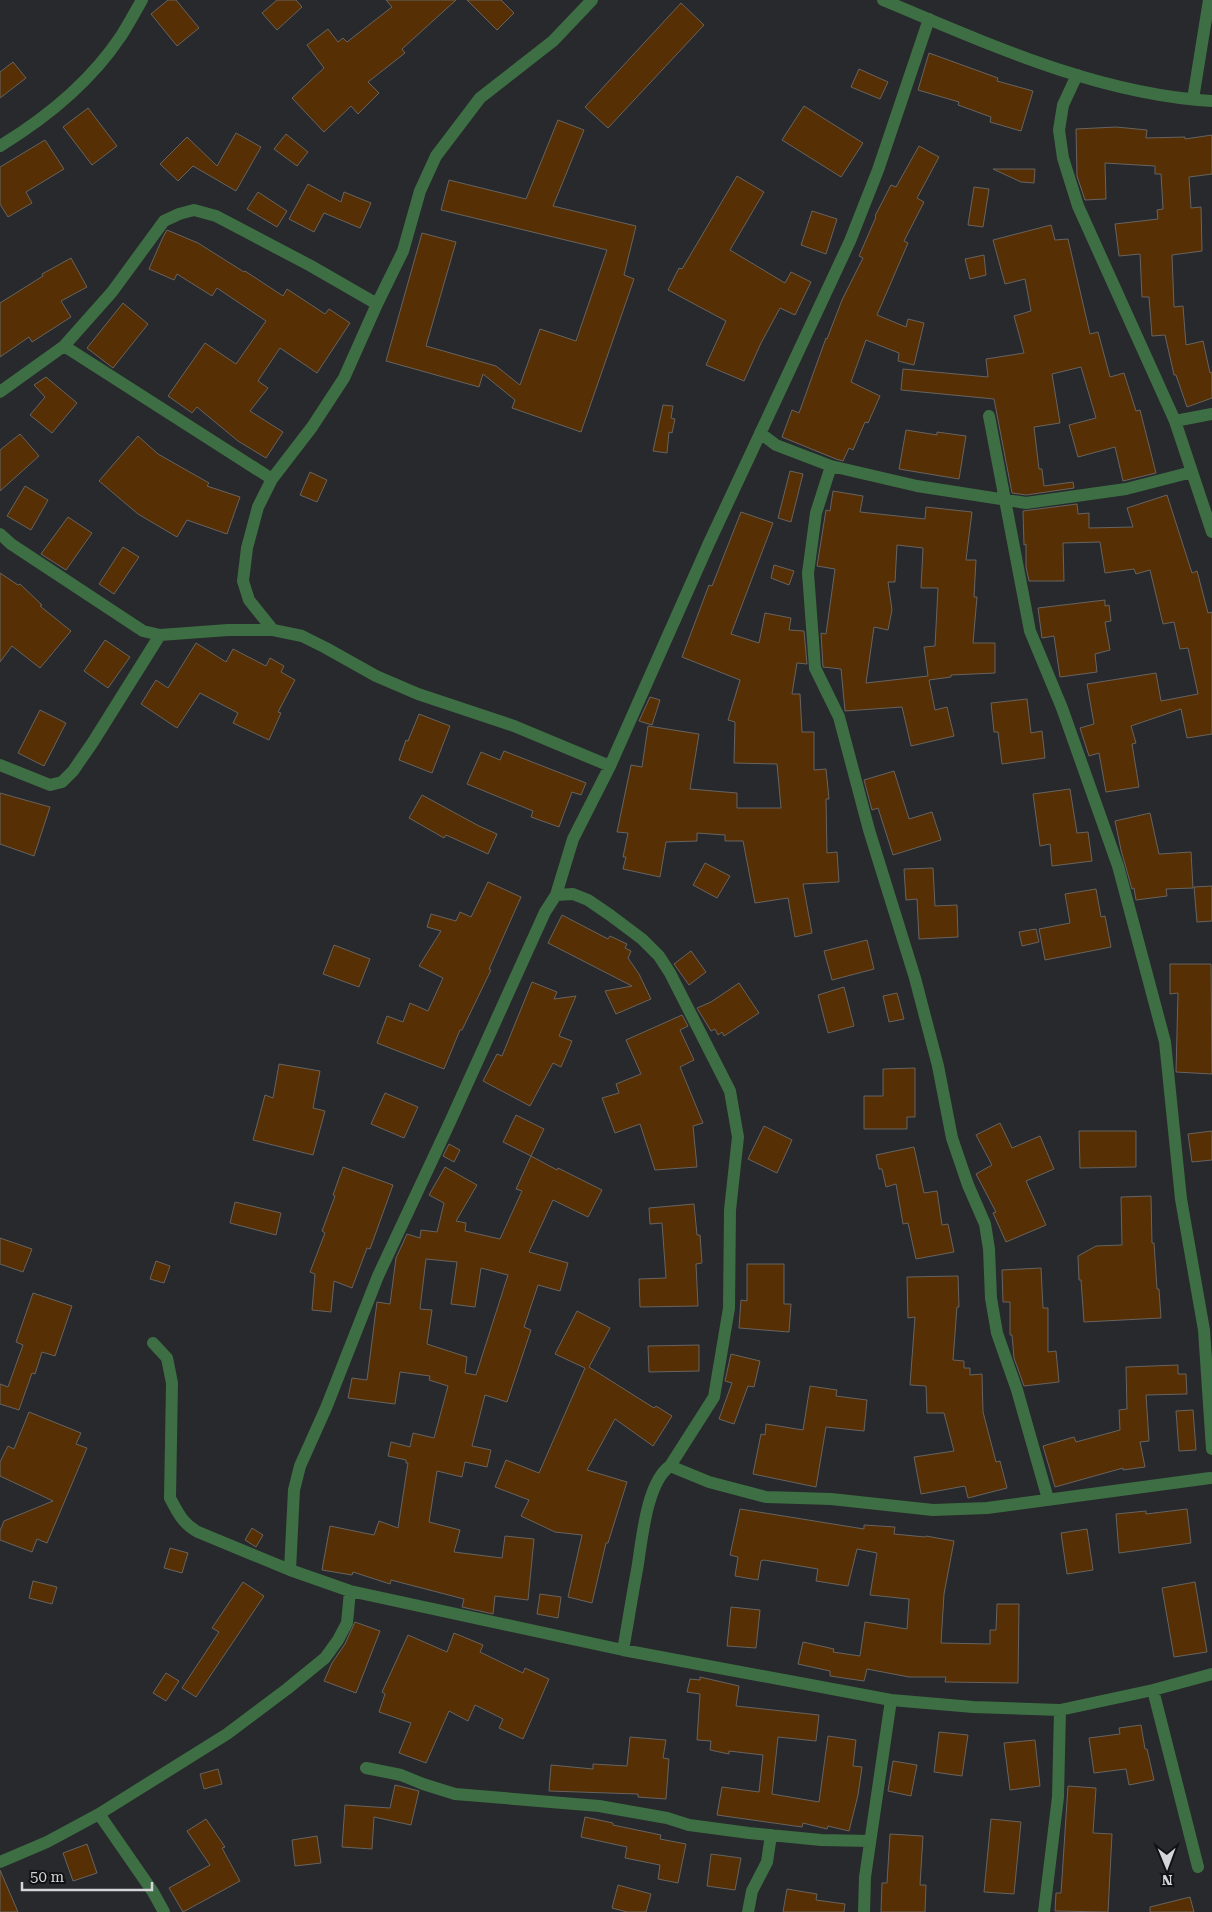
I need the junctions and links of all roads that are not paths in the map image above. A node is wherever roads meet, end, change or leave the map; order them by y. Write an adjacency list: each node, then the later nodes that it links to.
1 (142, 0): 9 (street)
2 (592, 0): 10 (street)
3 (883, 0): 5 (street)
4 (1209, 0): 7 (street)
5 (929, 19): 6 (street); 16 (street)
6 (1077, 75): 7 (street); 15 (street)
7 (1193, 100): 8 (street)
8 (1212, 101)
9 (0, 146)
10 (377, 304): 11 (street); 19 (street)
11 (64, 346): 12 (street); 19 (street)
12 (0, 392)
13 (1212, 414): 15 (street)
14 (989, 416): 20 (street)
15 (1175, 421): 18 (street)
16 (760, 434): 17 (street); 26 (street)
17 (831, 466): 20 (street); 34 (street)
18 (1192, 472): 20 (street); 21 (street)
19 (272, 478): 23 (street)
20 (1004, 498): 31 (street)
21 (1212, 532)
22 (0, 534): 24 (street)
23 (273, 630): 24 (street); 26 (street)
24 (160, 635): 25 (street)
25 (0, 765)
26 (610, 766): 27 (street)
27 (564, 863): 28 (street); 29 (street)
28 (573, 894): 29 (street); 32 (street)
29 (556, 895): 35 (street)
30 (153, 1343): 35 (street)
31 (1212, 1449)
32 (670, 1466): 34 (street); 37 (street)
33 (1211, 1478): 34 (street)
34 (1048, 1498)
35 (290, 1570): 36 (street)
36 (350, 1591): 37 (street); 43 (street)
37 (623, 1650): 40 (street)
38 (1212, 1674): 39 (street)
39 (1153, 1690): 41 (street); 47 (street)
40 (891, 1700): 41 (street); 45 (street)
41 (1060, 1710): 51 (street)
42 (366, 1768): 44 (street)
43 (99, 1814): 46 (street); 48 (street)
44 (771, 1835): 45 (street); 49 (street)
45 (870, 1841): 50 (street)
46 (0, 1862)
47 (1198, 1867)
48 (164, 1912)
49 (748, 1912)
50 (864, 1912)
51 (1044, 1912)

